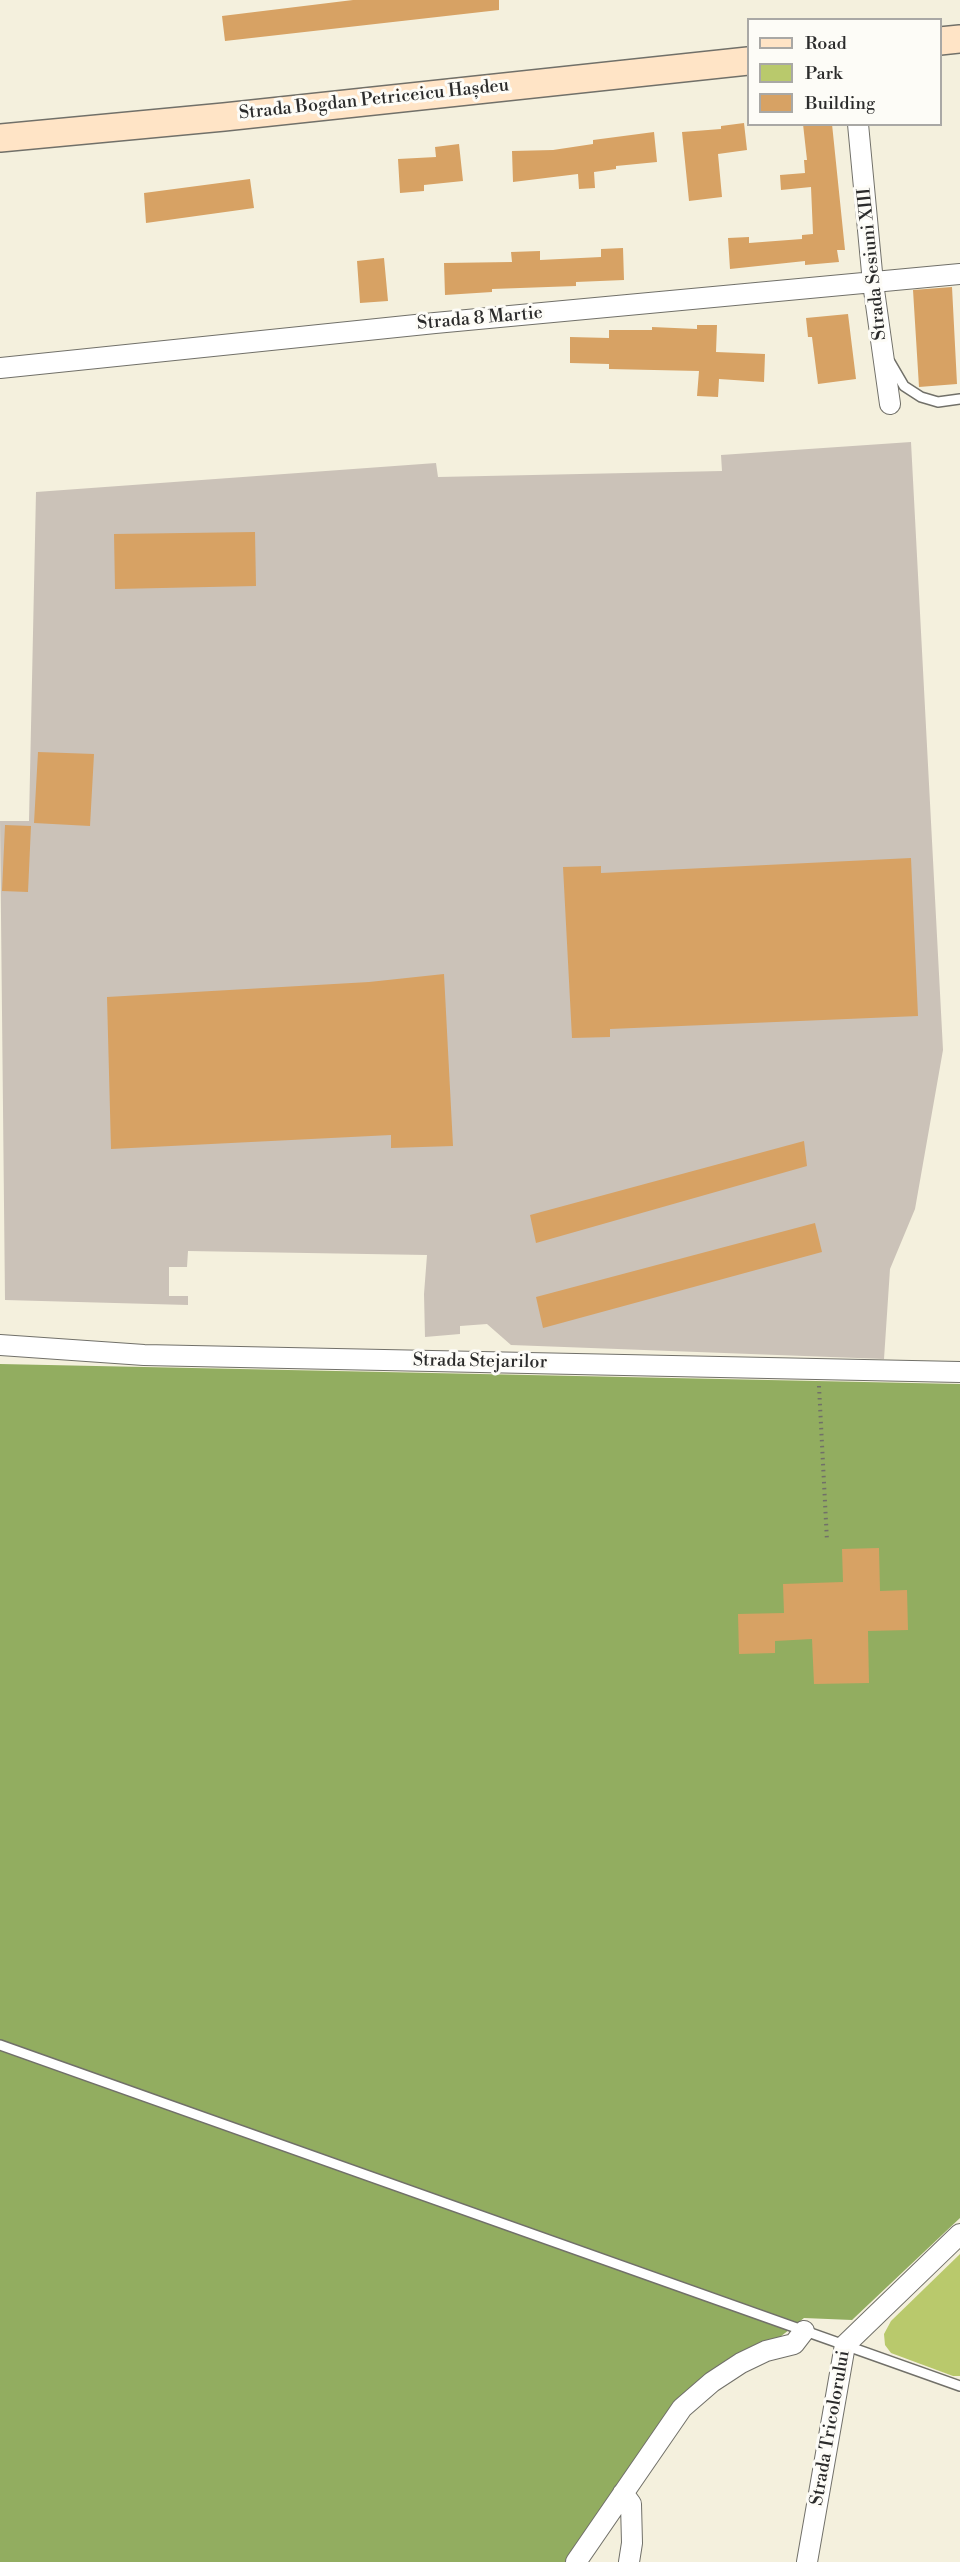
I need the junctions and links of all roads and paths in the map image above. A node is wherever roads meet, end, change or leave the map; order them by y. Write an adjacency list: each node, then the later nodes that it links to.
1 (960, 39): 2 (main road)
2 (942, 41)
3 (747, 61): 5 (main road, Strada Bogdan Petriceicu Hașdeu)
4 (858, 126): 7 (street, Strada Sesiuni XIII)
5 (0, 138)
6 (960, 274): 7 (street, Strada 8 Martie)
7 (873, 284): 8 (street, Strada Sesiuni XIII); 9 (street, Strada 8 Martie)
8 (882, 351): 10 (lane); 11 (street, Strada Sesiuni XIII)
9 (0, 368)
10 (960, 399)
11 (890, 404)
12 (0, 1345): 13 (street, Strada Stejarilor)
13 (818, 1369): 14 (street, Strada Stejarilor); 15 (path)
14 (960, 1372)
15 (827, 1541)
16 (0, 2045): 18 (lane)
17 (960, 2234): 19 (street, Strada Tricolorului)
18 (804, 2331): 19 (lane); 21 (street)
19 (845, 2345): 20 (lane); 24 (street, Strada Tricolorului)
20 (960, 2386)
21 (623, 2493): 22 (street); 23 (street)
22 (576, 2562)
23 (629, 2562)
24 (807, 2562)

